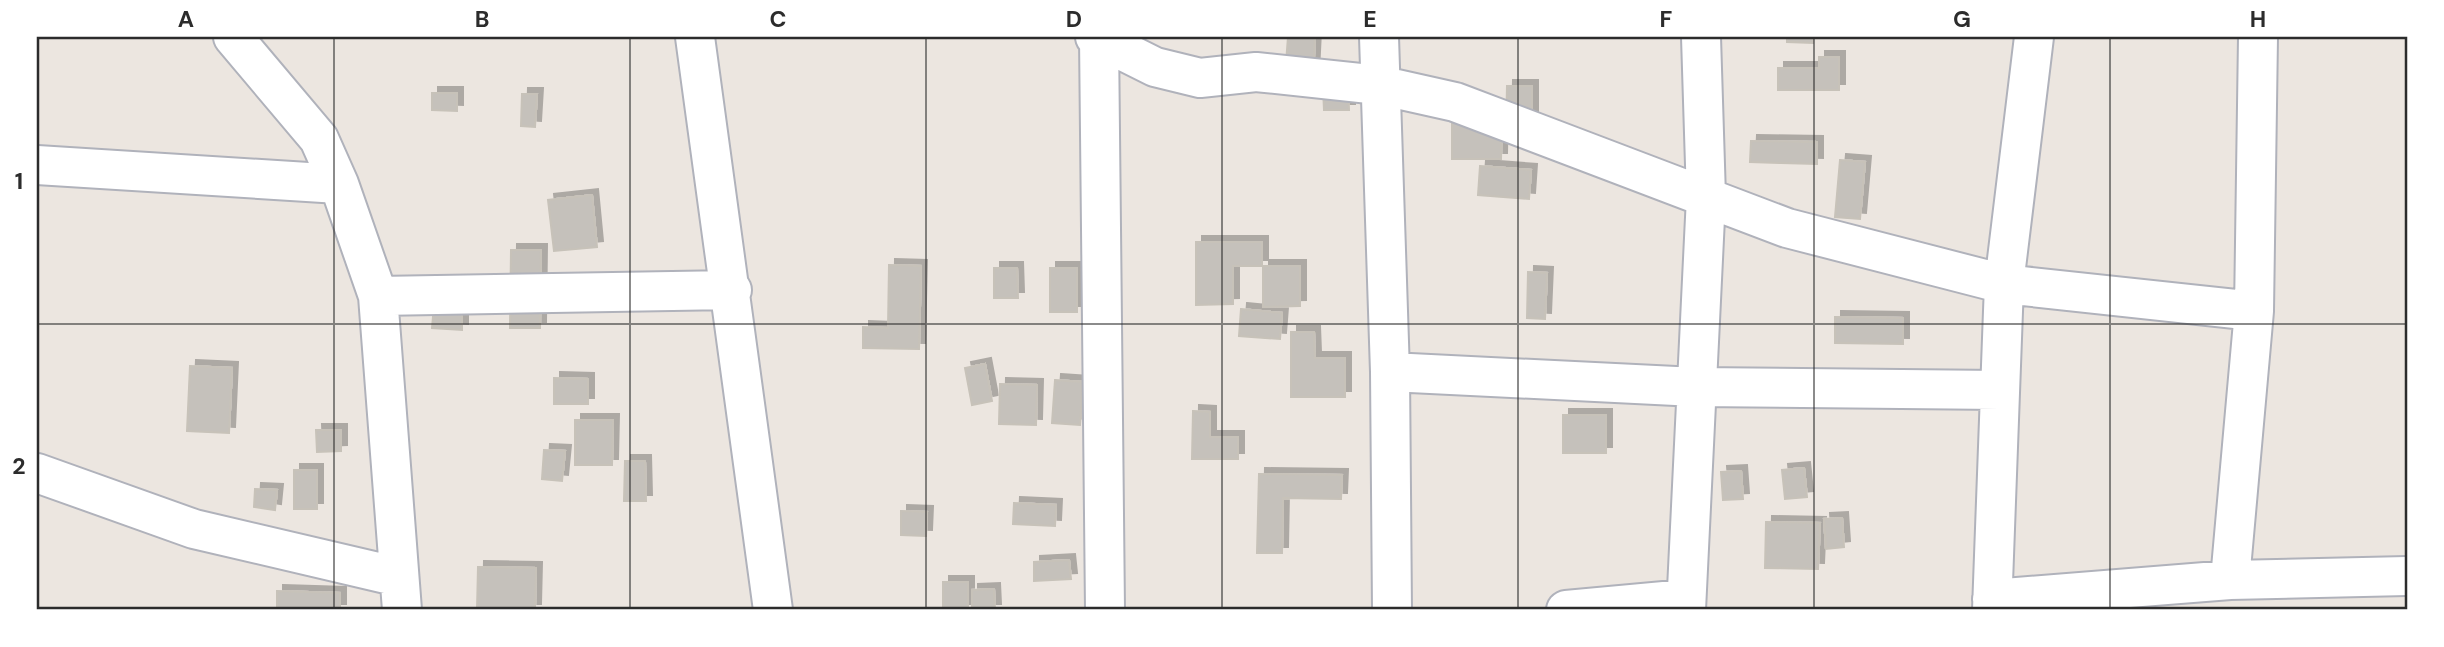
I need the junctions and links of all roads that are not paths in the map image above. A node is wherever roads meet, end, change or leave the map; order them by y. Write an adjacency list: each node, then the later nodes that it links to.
1 (233, 37): 10 (street)
2 (695, 37): 13 (street)
3 (1098, 37): 8 (street); 26 (street)
4 (1379, 37): 8 (street)
5 (1701, 37): 11 (street)
6 (2034, 37): 12 (street)
7 (2258, 37): 15 (street)
8 (1378, 85): 11 (street); 16 (street)
9 (37, 164): 10 (street)
10 (340, 184): 14 (street)
11 (1706, 197): 12 (street); 17 (street)
12 (2004, 284): 15 (street); 18 (street)
13 (732, 290): 14 (street); 25 (street)
14 (378, 296): 22 (street)
15 (2253, 311): 21 (street)
16 (1390, 372): 17 (street); 27 (street)
17 (1696, 387): 18 (street); 23 (street)
18 (2000, 390): 24 (street)
19 (37, 473): 22 (street)
20 (2407, 576): 21 (street)
21 (2230, 580): 24 (street)
22 (400, 594)
23 (1686, 604): 28 (street)
24 (1992, 605)
25 (773, 610)
26 (1105, 610)
27 (1392, 610)
28 (1566, 610)

